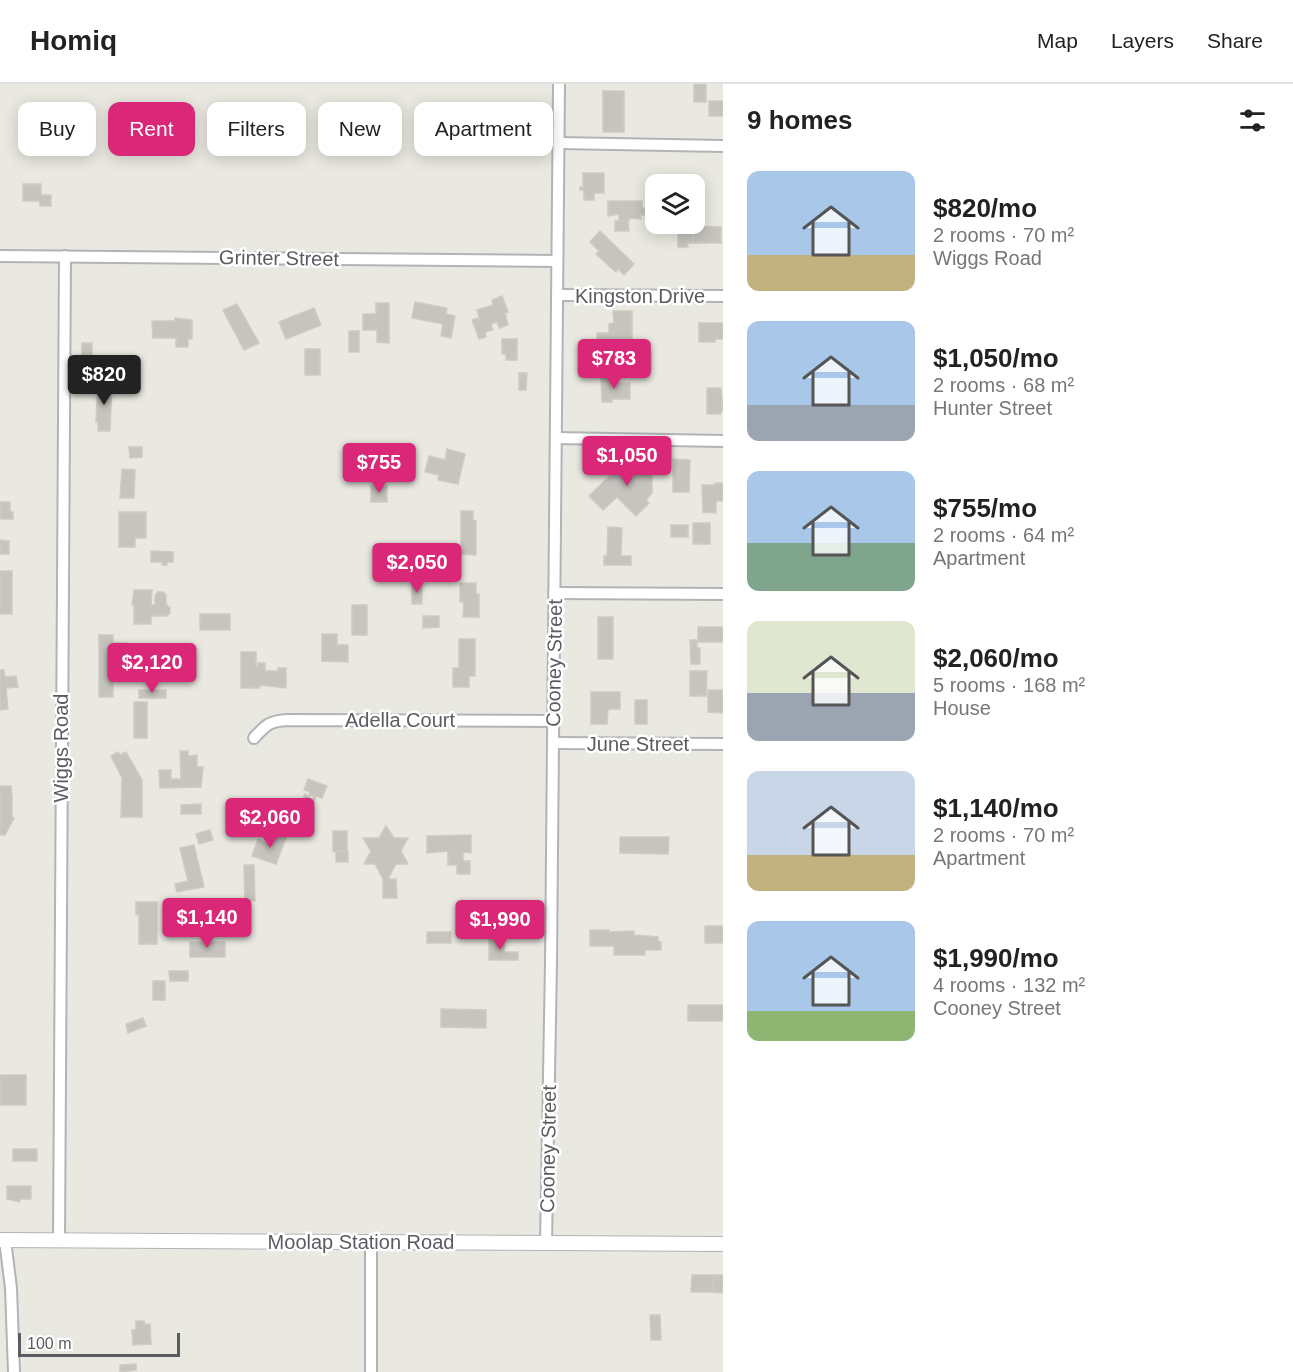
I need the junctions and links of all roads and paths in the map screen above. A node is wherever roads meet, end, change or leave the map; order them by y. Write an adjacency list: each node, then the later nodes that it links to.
1 (559, 84): 2 (street, Cooney Street)
2 (558, 143): 3 (street); 6 (street, Cooney Street)
3 (723, 146)
4 (0, 256): 5 (street, Grinter Street)
5 (65, 256): 6 (street, Grinter Street); 18 (street, Wiggs Road)
6 (557, 261): 7 (street, Cooney Street)
7 (557, 295): 8 (street, Kingston Drive); 9 (street, Cooney Street)
8 (723, 296)
9 (556, 438): 10 (street); 11 (street, Cooney Street)
10 (723, 441)
11 (554, 593): 12 (street); 13 (street, Cooney Street)
12 (723, 594)
13 (553, 721): 14 (street, Adella Court); 15 (street, Cooney Street)
14 (254, 738)
15 (553, 743): 16 (street, June Street); 20 (street, Cooney Street)
16 (723, 744)
17 (2, 1240): 18 (street, Moolap Station Road); 22 (street)
18 (59, 1240): 19 (street, Moolap Station Road)
19 (371, 1242): 20 (street, Moolap Station Road); 23 (street)
20 (546, 1243): 21 (street, Moolap Station Road)
21 (723, 1244)
22 (14, 1372)
23 (371, 1372)

